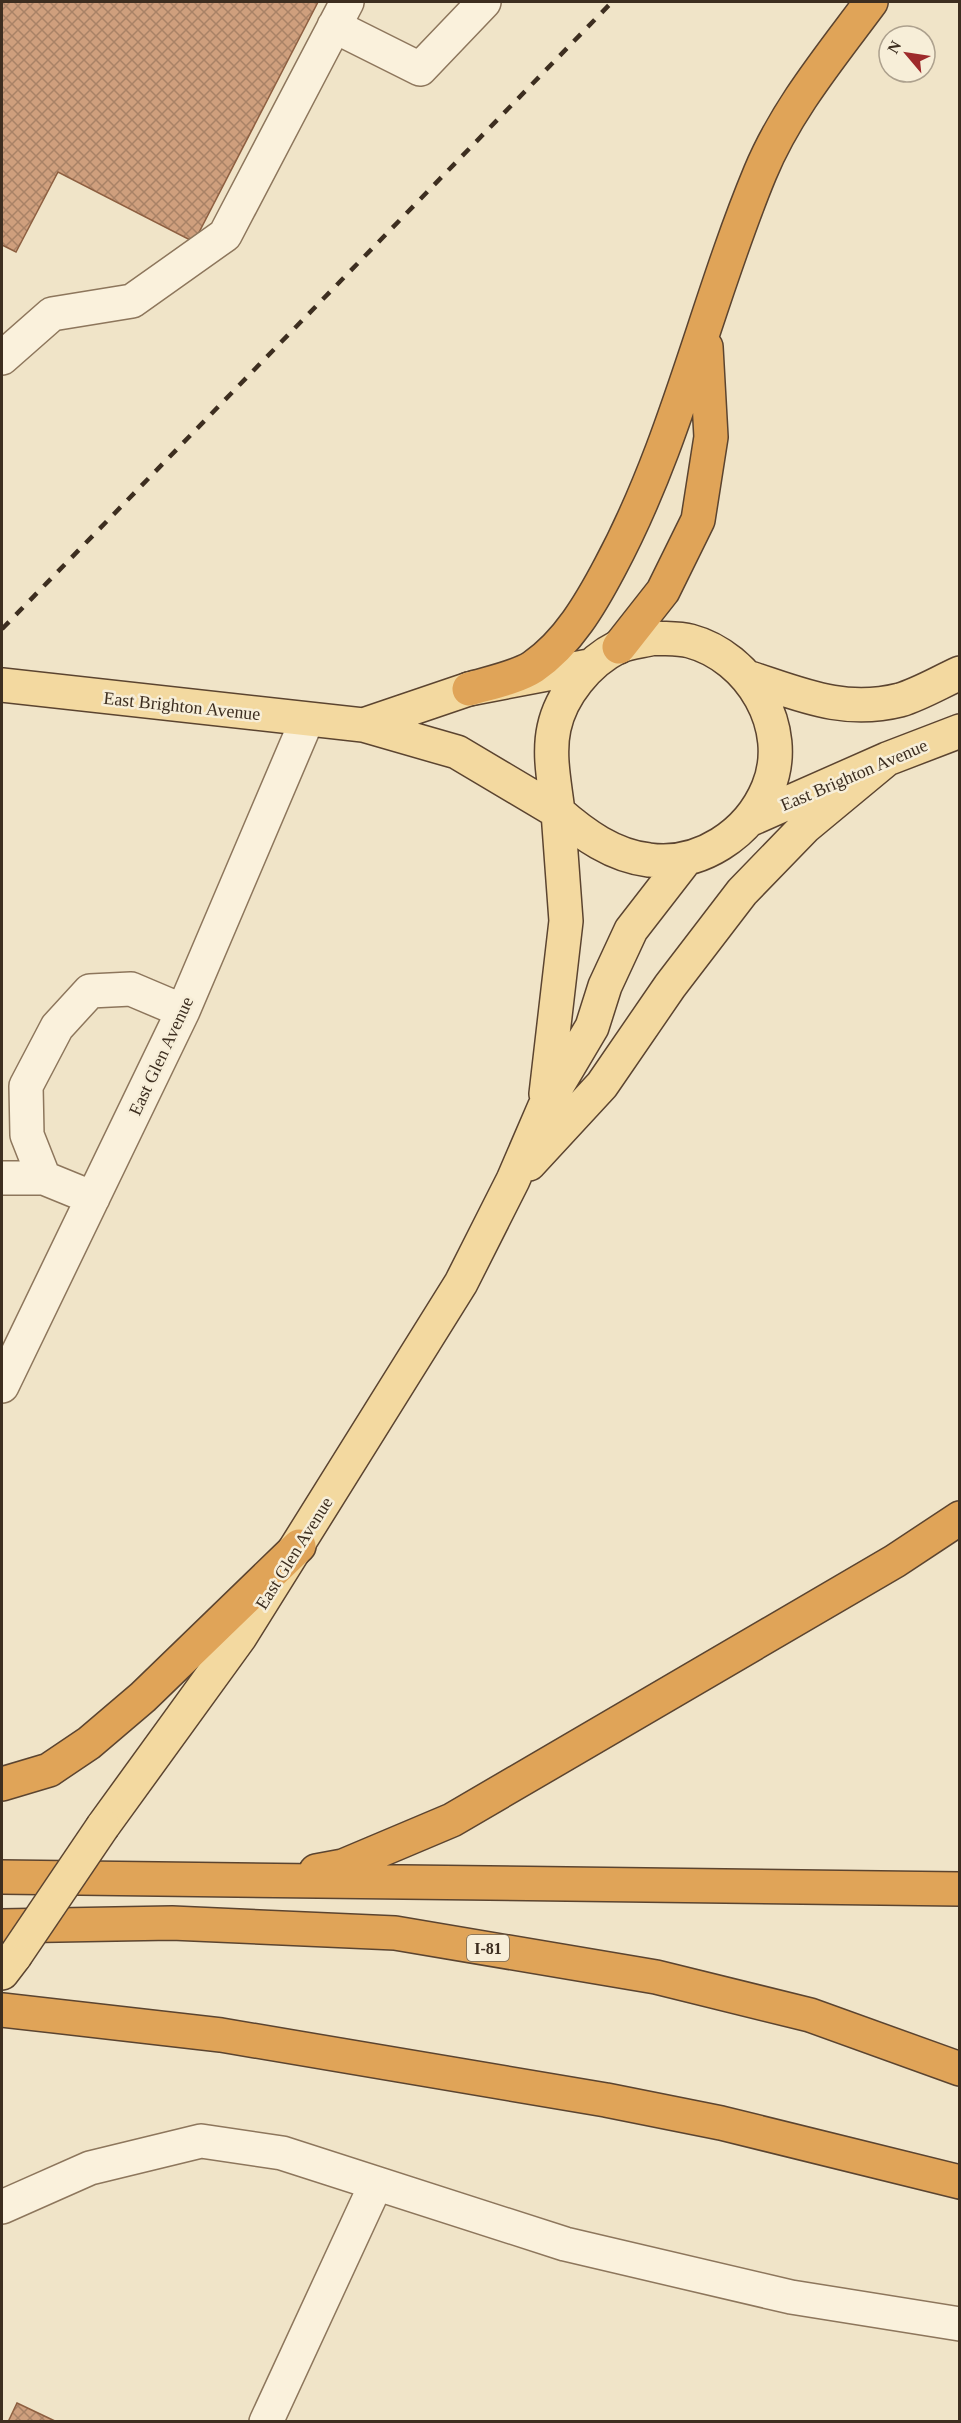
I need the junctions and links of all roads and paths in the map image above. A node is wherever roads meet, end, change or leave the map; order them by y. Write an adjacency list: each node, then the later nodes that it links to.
1 (484, 2): 3 (street)
2 (871, 2): 4 (highway)
3 (341, 14): 5 (street)
4 (705, 330): 6 (highway); 11 (highway)
5 (2, 358)
6 (619, 646): 7 (main road); 9 (main road)
7 (589, 666): 11 (main road, East Brighton Avenue); 16 (main road, East Glen Avenue)
8 (960, 673): 9 (main road)
9 (750, 678): 17 (main road)
10 (2, 685): 12 (main road, East Brighton Avenue)
11 (469, 689): 13 (main road, East Brighton Avenue)
12 (307, 720): 13 (main road, East Brighton Avenue); 19 (street, East Glen Avenue)
13 (363, 725): 16 (main road, East Brighton Avenue)
14 (960, 731): 15 (main road, East Brighton Avenue)
15 (887, 759): 17 (main road, East Brighton Avenue); 23 (main road)
16 (558, 812): 18 (main road, East Brighton Avenue); 20 (main road, East Glen Avenue)
17 (750, 820): 18 (main road)
18 (686, 859): 20 (main road, East Glen Avenue)
19 (183, 1011): 21 (street); 24 (street, East Glen Avenue)
20 (544, 1108): 23 (main road, East Glen Avenue)
21 (44, 1178): 22 (street); 24 (street)
22 (2, 1179)
23 (513, 1180): 27 (main road, East Glen Avenue)
24 (93, 1198): 25 (street, East Glen Avenue)
25 (2, 1386)
26 (960, 1518): 30 (highway)
27 (299, 1546): 28 (highway); 33 (main road, East Glen Avenue, bridge)
28 (2, 1784)
29 (2, 1877): 30 (highway)
30 (273, 1880): 31 (highway)
31 (960, 1889)
32 (2, 1926): 35 (highway, I-81)
33 (8, 1964)
34 (2, 2010): 37 (highway)
35 (960, 2068)
36 (66, 2180): 38 (street); 39 (street); 40 (street)
37 (960, 2182)
38 (376, 2184): 41 (street); 42 (street)
39 (2, 2186)
40 (2, 2207)
41 (960, 2324)
42 (266, 2421)

